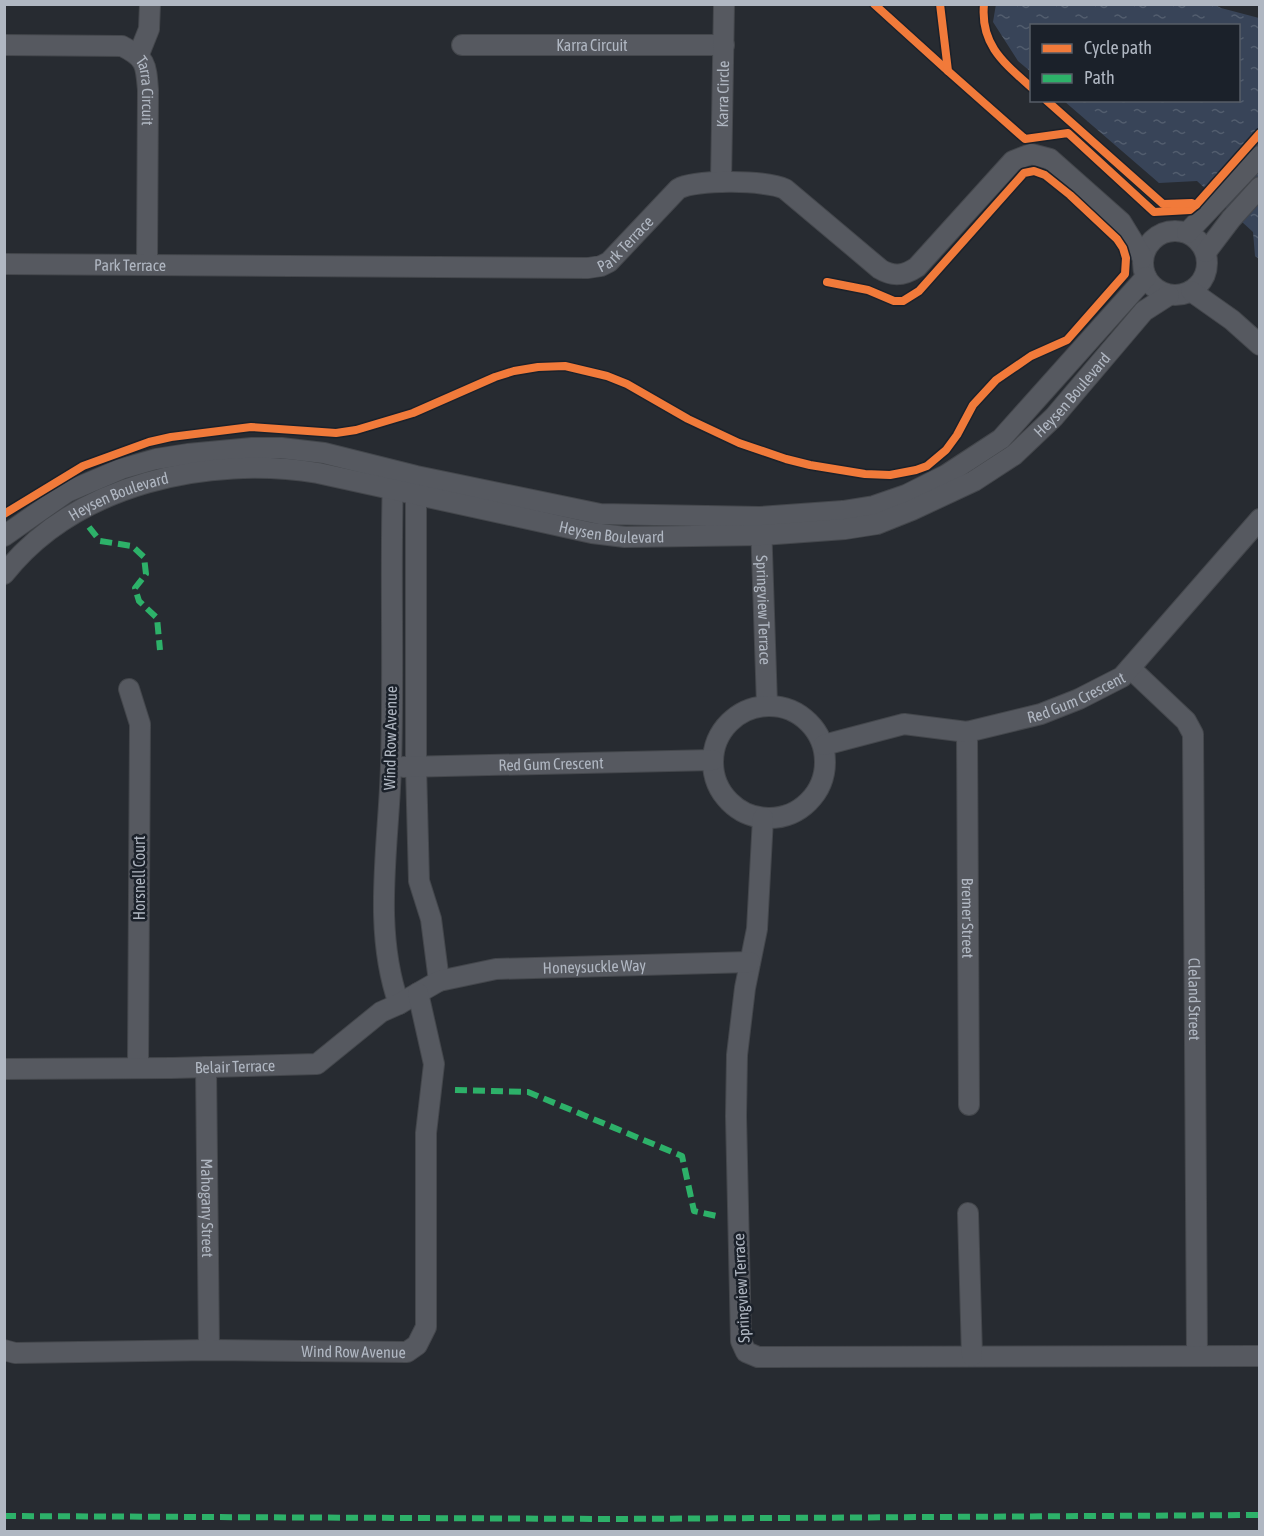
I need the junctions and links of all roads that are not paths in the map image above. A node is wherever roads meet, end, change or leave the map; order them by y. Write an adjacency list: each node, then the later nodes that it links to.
1 (150, 4): 6 (street)
2 (724, 4): 5 (street, Karra Circle)
3 (4, 45): 6 (street, Tarra Circuit)
4 (462, 45): 5 (street, Karra Circuit)
5 (724, 45): 8 (street, Karra Circle)
6 (139, 54): 15 (street, Tarra Circuit)
7 (1260, 156): 11 (street)
8 (721, 182): 10 (street, Park Terrace); 15 (street, Park Terrace)
9 (1260, 187): 13 (street)
10 (1121, 222): 12 (street); 16 (street)
11 (1188, 233): 12 (street); 13 (street)
12 (1160, 235): 16 (street)
13 (1206, 252): 17 (street)
14 (4, 264): 15 (street, Park Terrace)
15 (147, 265)
16 (1144, 268): 19 (street); 26 (street, Heysen Boulevard)
17 (1204, 277): 18 (street); 20 (street)
18 (1191, 291): 19 (street); 20 (street)
19 (1169, 295): 26 (street, Heysen Boulevard)
20 (1232, 320): 21 (street)
21 (1260, 345)
22 (393, 469): 23 (street, Heysen Boulevard); 24 (street, Wind Row Avenue); 27 (street, Heysen Boulevard)
23 (416, 485): 24 (street, Heysen Boulevard); 26 (street, Heysen Boulevard); 36 (street, Wind Row Avenue)
24 (393, 489): 28 (street, Heysen Boulevard); 35 (street, Wind Row Avenue)
25 (1260, 519): 29 (street, Red Gum Crescent)
26 (761, 526): 31 (street, Springview Terrace)
27 (4, 536)
28 (4, 574)
29 (1130, 668): 32 (street, Red Gum Crescent); 50 (street, Cleland Street)
30 (129, 689): 43 (street, Horsnell Court)
31 (767, 705): 33 (street); 34 (street)
32 (967, 732): 33 (street, Red Gum Crescent); 45 (street, Bremer Street)
33 (824, 745): 37 (street)
34 (713, 760): 36 (street, Red Gum Crescent); 37 (street)
35 (391, 766): 36 (street, Red Gum Crescent); 41 (street, Wind Row Avenue)
36 (416, 767): 39 (street, Wind Row Avenue)
37 (763, 818): 38 (street, Springview Terrace)
38 (750, 962): 39 (street, Honeysuckle Way); 49 (street, Springview Terrace)
39 (439, 981): 40 (street, Belair Terrace)
40 (418, 993): 41 (street, Belair Terrace); 48 (street, Wind Row Avenue)
41 (399, 1004): 42 (street, Belair Terrace)
42 (206, 1067): 43 (street, Belair Terrace); 48 (street, Mahogany Street)
43 (138, 1068): 44 (street, Belair Terrace)
44 (4, 1069)
45 (969, 1105)
46 (968, 1213): 49 (street)
47 (4, 1350): 48 (street, Wind Row Avenue)
48 (209, 1350)
49 (972, 1356): 50 (street, Springview Terrace)
50 (1197, 1356): 51 (street, Springview Terrace)
51 (1260, 1356)

